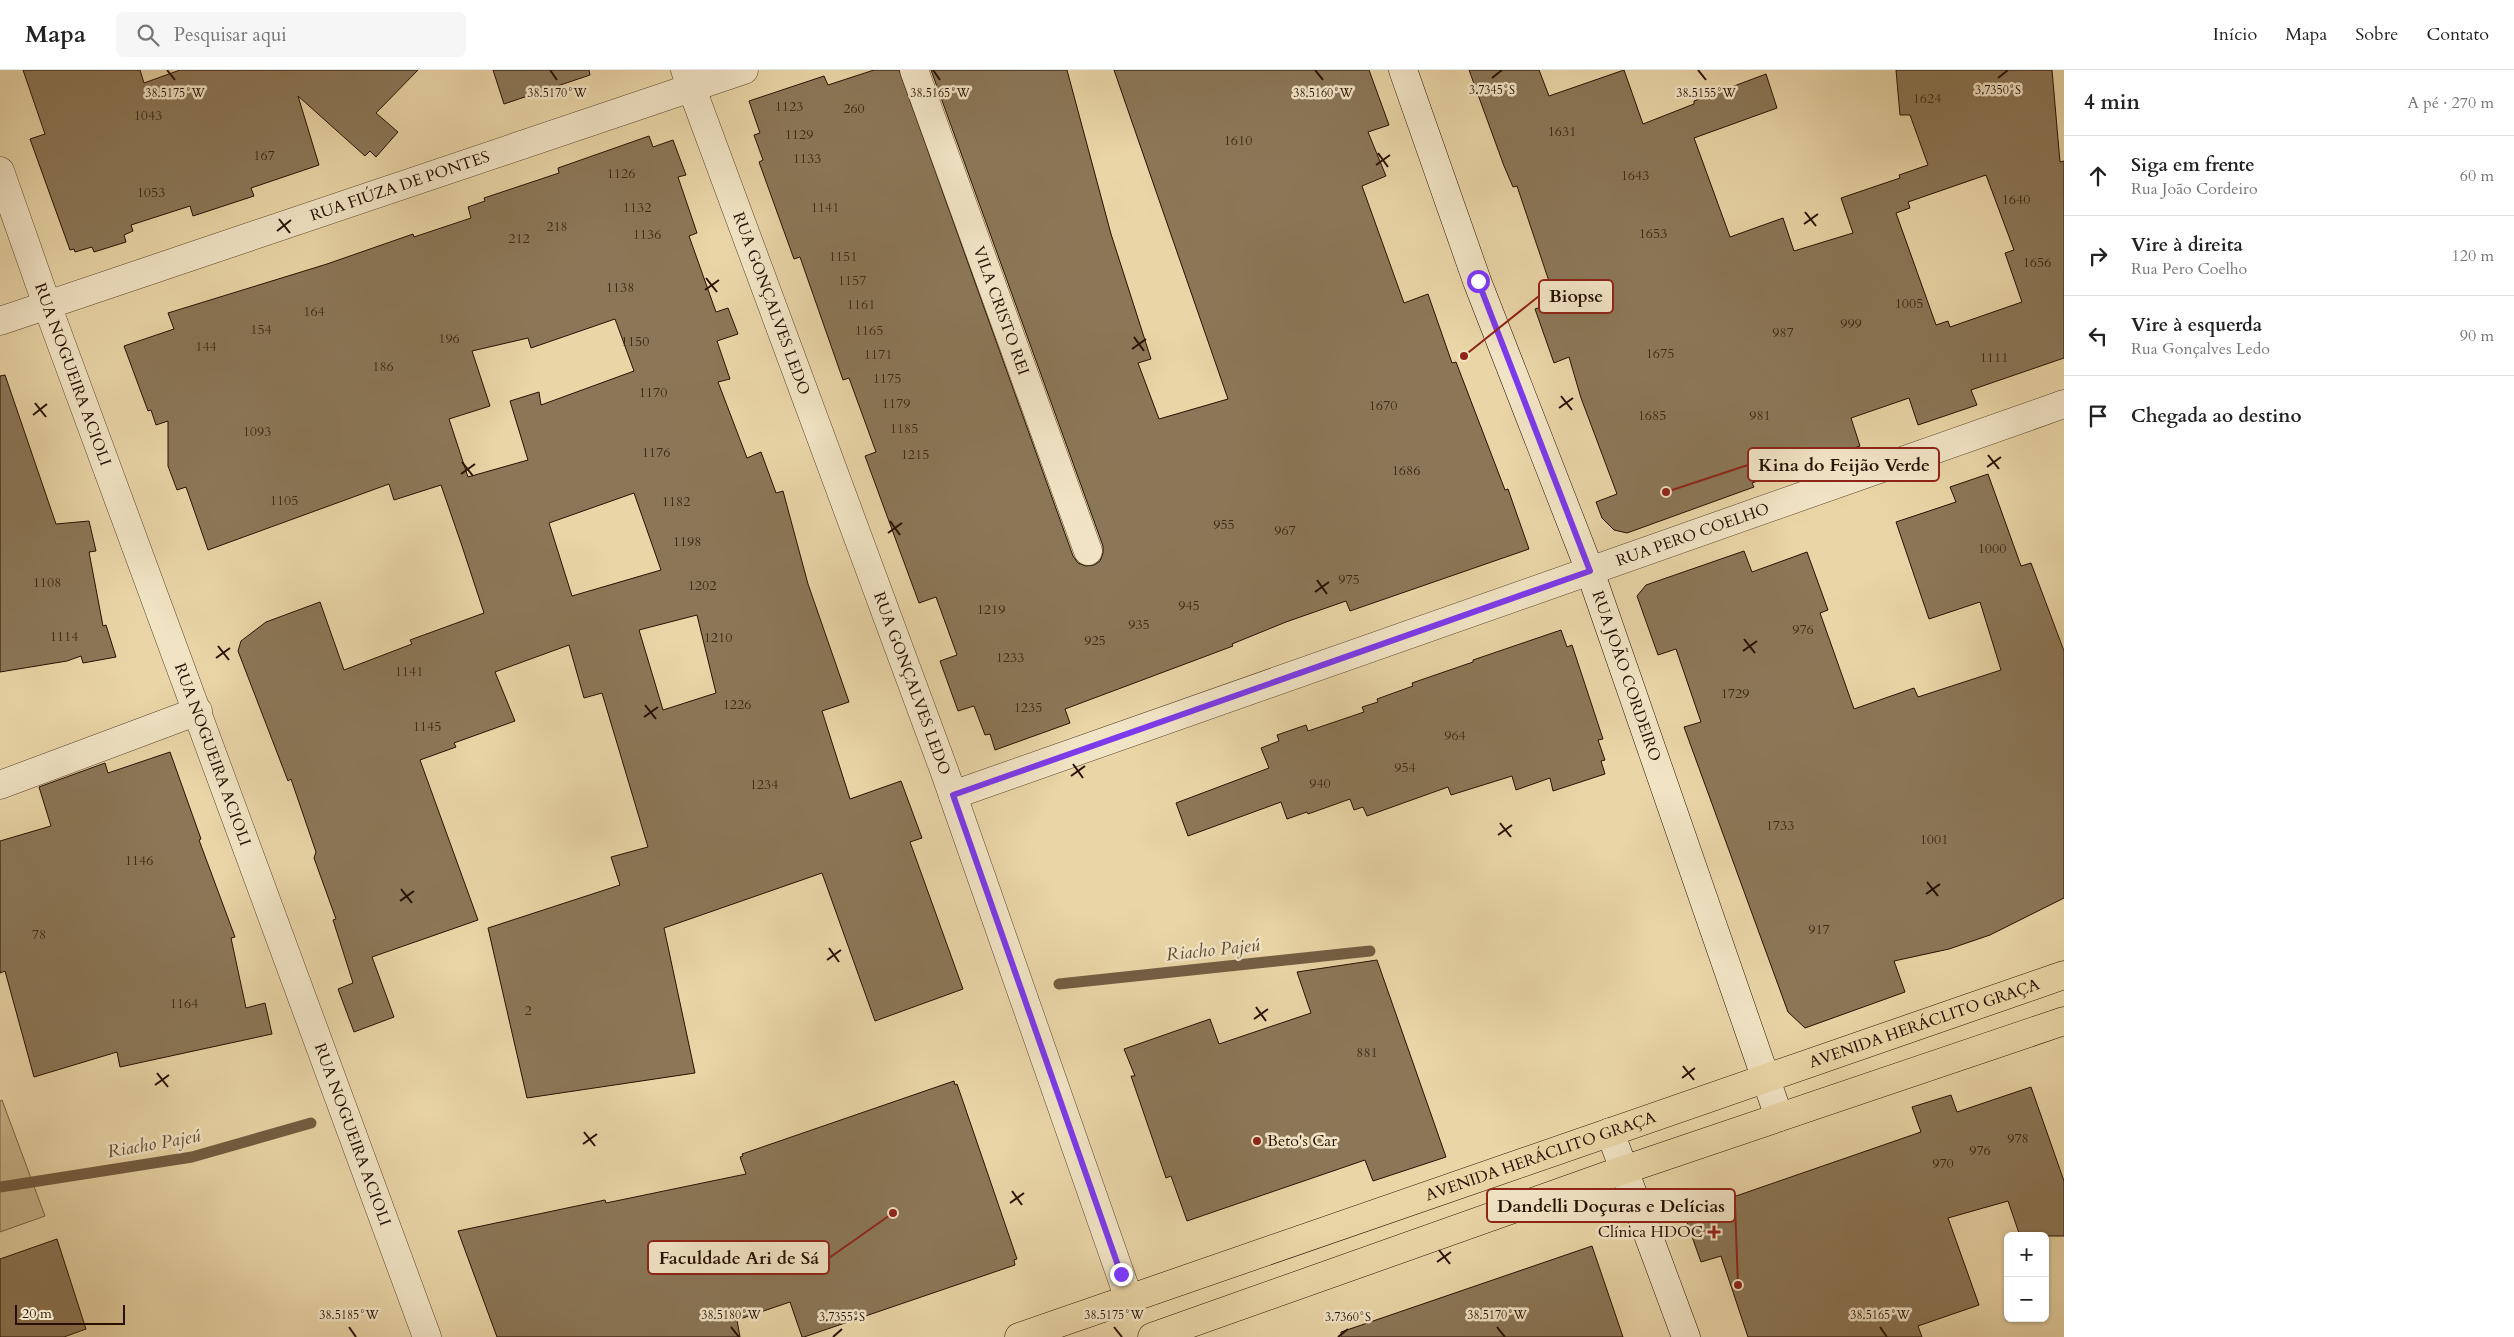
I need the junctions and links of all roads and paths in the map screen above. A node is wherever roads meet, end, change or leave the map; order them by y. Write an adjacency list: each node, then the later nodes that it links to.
1 (744, 70): 4 (street, RUA FIÚZA DE PONTES)
2 (914, 70): 9 (street, VILA CRISTO REI)
3 (1403, 70): 10 (street, RUA JOÃO CORDEIRO)
4 (688, 79): 6 (street, RUA FIÚZA DE PONTES); 13 (street, RUA GONÇALVES LEDO)
5 (0, 171): 6 (street, RUA NOGUEIRA ACIOLI)
6 (47, 305): 7 (street, RUA FIÚZA DE PONTES); 11 (street, RUA NOGUEIRA ACIOLI)
7 (0, 321)
8 (2064, 404): 10 (street, RUA PERO COELHO)
9 (1088, 552)
10 (1590, 571): 13 (street, RUA PERO COELHO); 16 (street, RUA JOÃO CORDEIRO)
11 (198, 711): 12 (street); 21 (street, RUA NOGUEIRA ACIOLI)
12 (0, 785)
13 (953, 795): 20 (street, RUA GONÇALVES LEDO)
14 (2064, 975): 16 (main road, AVENIDA HERÁCLITO GRAÇA)
15 (2064, 1020): 17 (main road)
16 (1766, 1078): 17 (street, RUA JOÃO CORDEIRO); 18 (main road, AVENIDA HERÁCLITO GRAÇA)
17 (1780, 1116): 19 (main road)
18 (1610, 1132): 19 (street); 20 (main road, AVENIDA HERÁCLITO GRAÇA)
19 (1624, 1170): 23 (main road); 24 (street)
20 (1129, 1299): 22 (main road, AVENIDA HERÁCLITO GRAÇA)
21 (427, 1337)
22 (1019, 1337)
23 (1152, 1337)
24 (1686, 1337)

